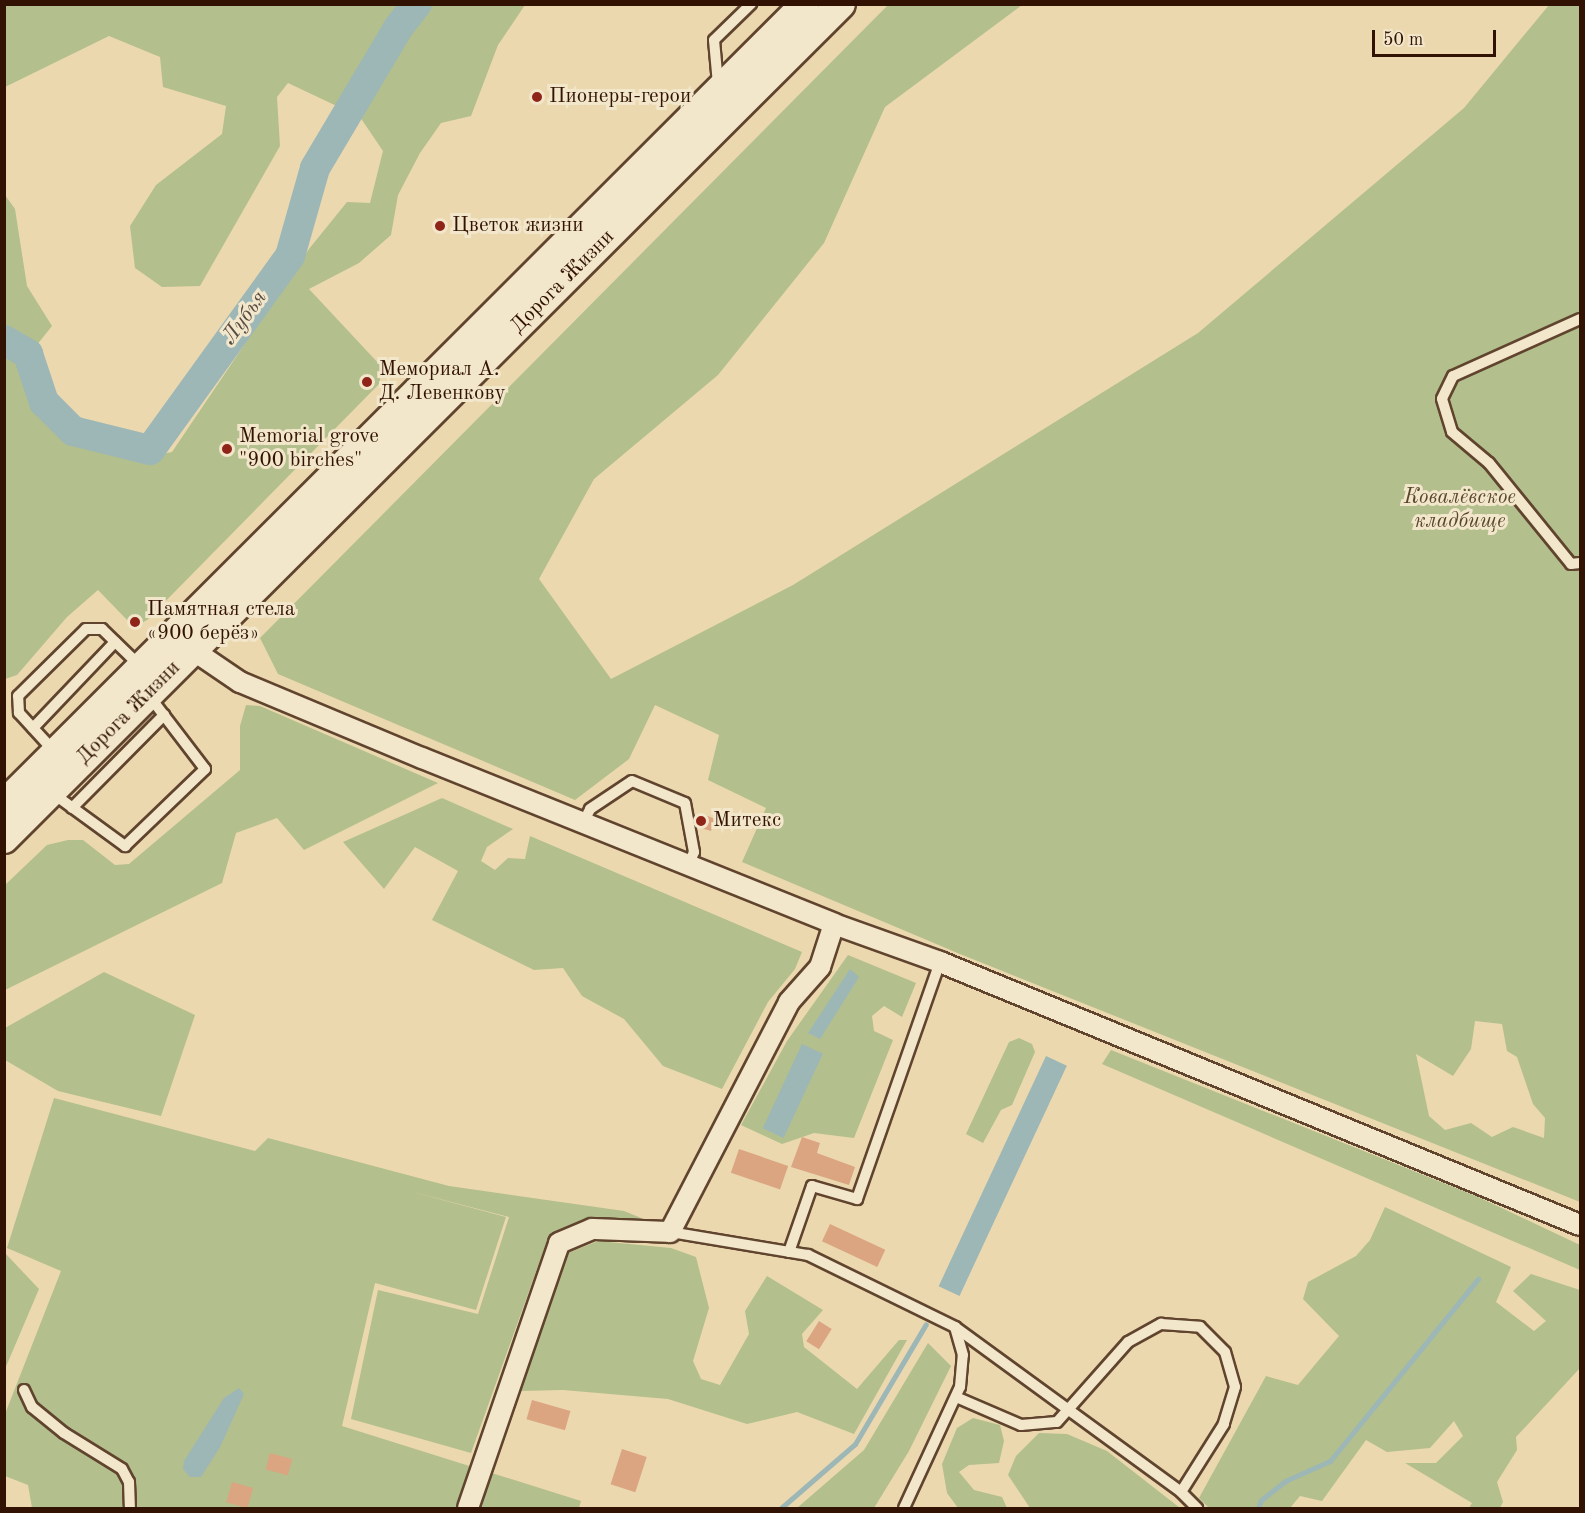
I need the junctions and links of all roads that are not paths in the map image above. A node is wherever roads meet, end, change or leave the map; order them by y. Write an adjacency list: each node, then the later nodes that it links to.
1 (751, 4): 4 (lane)
2 (805, 4): 4 (main road, Дорога Жизни)
3 (841, 4): 8 (main road, Дорога Жизни)
4 (719, 90): 8 (main road, Дорога Жизни)
5 (1581, 319): 6 (lane)
6 (1581, 563)
7 (115, 642): 9 (lane); 11 (lane); 11 (lane)
8 (182, 642): 9 (main road, Дорога Жизни); 10 (main road, Дорога Жизни); 15 (street)
9 (140, 666): 12 (main road, Дорога Жизни)
10 (156, 705): 13 (main road, Дорога Жизни); 13 (lane)
11 (33, 728): 12 (lane)
12 (55, 752): 14 (main road, Дорога Жизни)
13 (62, 800): 16 (main road, Дорога Жизни)
14 (4, 804)
15 (584, 821): 17 (street); 17 (lane)
16 (4, 839)
17 (689, 864): 18 (street)
18 (834, 924): 19 (street); 21 (street)
19 (940, 962): 20 (street); 22 (lane)
20 (1581, 1225)
21 (670, 1232): 22 (lane); 29 (street)
22 (789, 1252): 23 (lane)
23 (955, 1327): 25 (lane); 26 (lane)
24 (24, 1390): 28 (lane)
25 (956, 1397): 26 (lane); 30 (lane)
26 (1069, 1408): 27 (lane); 27 (lane)
27 (1181, 1492): 31 (lane)
28 (130, 1509)
29 (468, 1509)
30 (904, 1509)
31 (1197, 1509)

